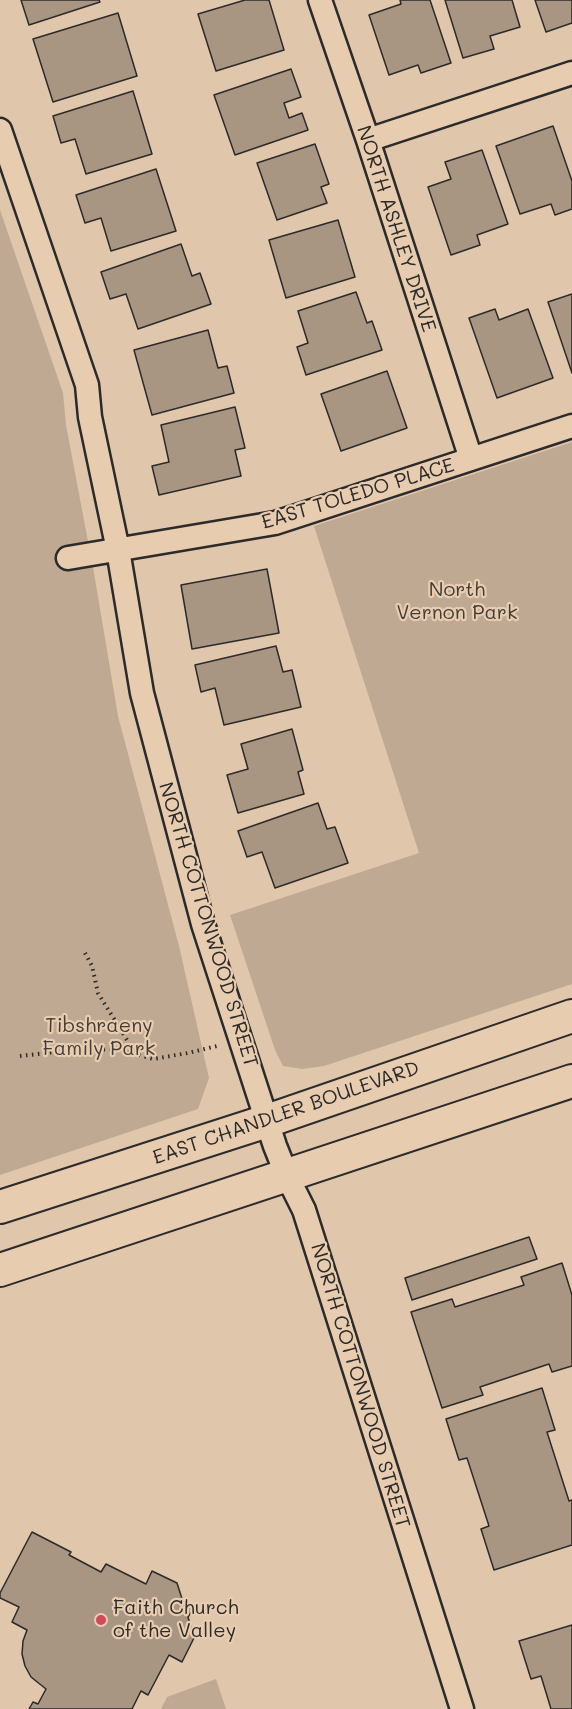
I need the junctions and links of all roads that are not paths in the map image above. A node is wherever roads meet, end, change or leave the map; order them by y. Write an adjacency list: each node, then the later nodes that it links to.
1 (320, 0): 4 (street, NORTH ASHLEY DRIVE)
2 (572, 73): 4 (street)
3 (0, 130): 7 (street, NORTH COTTONWOOD STREET)
4 (368, 140): 6 (street, NORTH ASHLEY DRIVE)
5 (572, 426): 6 (street, EAST TOLEDO PLACE)
6 (471, 459): 7 (street, EAST TOLEDO PLACE)
7 (118, 550): 8 (street, EAST TOLEDO PLACE); 11 (street, NORTH COTTONWOOD STREET)
8 (68, 558)
9 (572, 1016): 11 (main road, EAST CHANDLER BOULEVARD)
10 (572, 1081): 12 (main road)
11 (267, 1121): 12 (street, NORTH COTTONWOOD STREET); 13 (main road, EAST CHANDLER BOULEVARD)
12 (286, 1176): 14 (main road); 15 (street, NORTH COTTONWOOD STREET)
13 (0, 1207)
14 (0, 1270)
15 (462, 1709)

